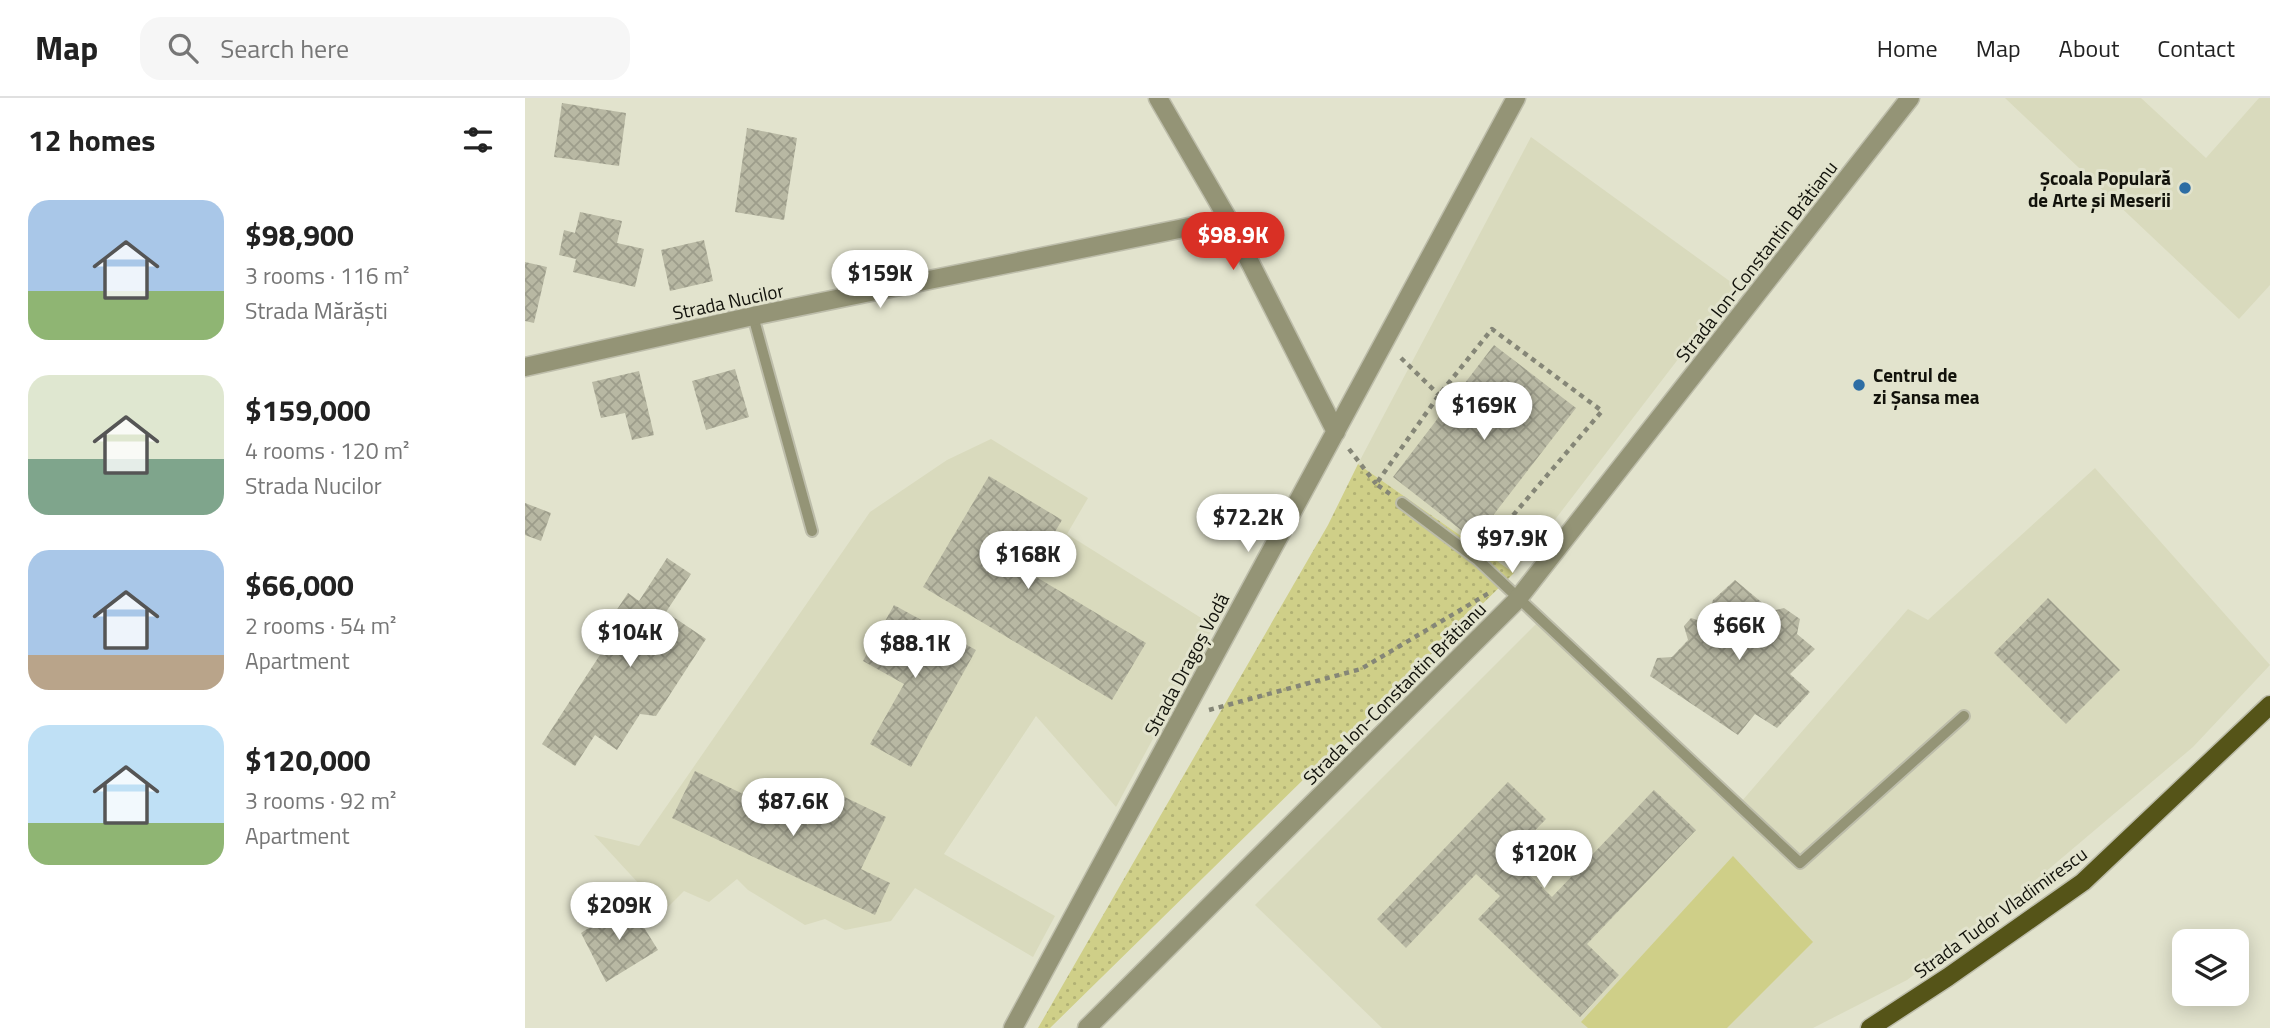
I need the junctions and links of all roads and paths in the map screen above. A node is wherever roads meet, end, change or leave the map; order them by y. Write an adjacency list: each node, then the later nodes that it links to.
1 (1158, 98): 4 (street)
2 (1516, 98): 6 (street, Strada Dragoș Vodă)
3 (1910, 98): 15 (street, Strada Ion-Constantin Brătianu)
4 (1228, 219): 5 (street, Strada Nucilor); 9 (street)
5 (753, 316): 7 (street, Strada Nucilor); 12 (lane)
6 (1385, 343): 8 (path); 9 (street, Strada Dragoș Vodă)
7 (525, 367)
8 (1439, 394): 10 (path); 13 (path)
9 (1336, 432): 10 (path); 18 (street, Strada Dragoș Vodă)
10 (1376, 484): 11 (path)
11 (1402, 503): 13 (lane)
12 (812, 531)
13 (1476, 559): 14 (lane)
14 (1503, 585): 15 (lane); 18 (path)
15 (1517, 600): 17 (lane); 20 (street, Strada Ion-Constantin Brătianu)
16 (2270, 705): 21 (main road, Strada Tudor Vladimirescu)
17 (1964, 716)
18 (1181, 718): 19 (street, Strada Dragoș Vodă)
19 (1013, 1028)
20 (1087, 1028)
21 (1870, 1028)

